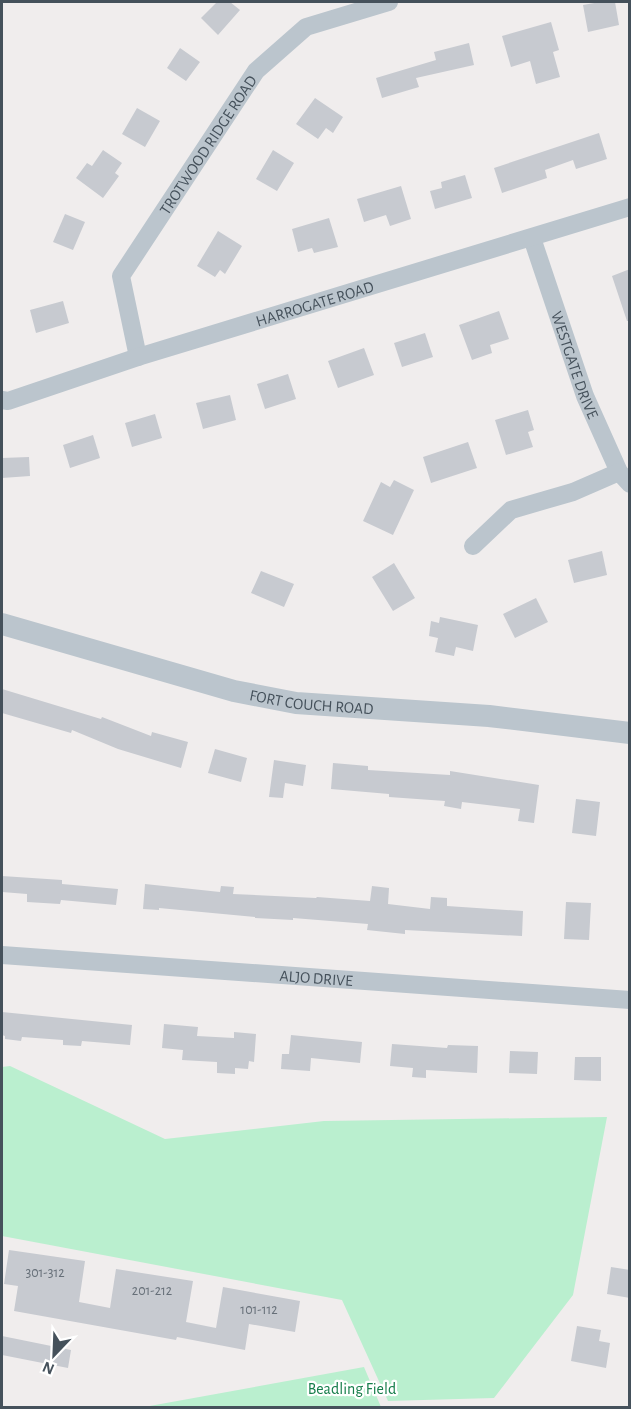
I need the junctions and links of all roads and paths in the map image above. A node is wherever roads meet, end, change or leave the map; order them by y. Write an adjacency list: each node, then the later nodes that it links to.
1 (389, 2): 4 (street, TROTWOOD RIDGE ROAD)
2 (630, 207): 3 (street, HARROGATE ROAD)
3 (532, 238): 4 (street, HARROGATE ROAD); 6 (street, WESTGATE DRIVE)
4 (138, 357): 5 (street, HARROGATE ROAD)
5 (2, 400)
6 (624, 478): 7 (street)
7 (473, 546)
8 (2, 624): 9 (street, FORT COUCH ROAD)
9 (630, 733)
10 (2, 955): 11 (street, ALJO DRIVE)
11 (630, 1000)

